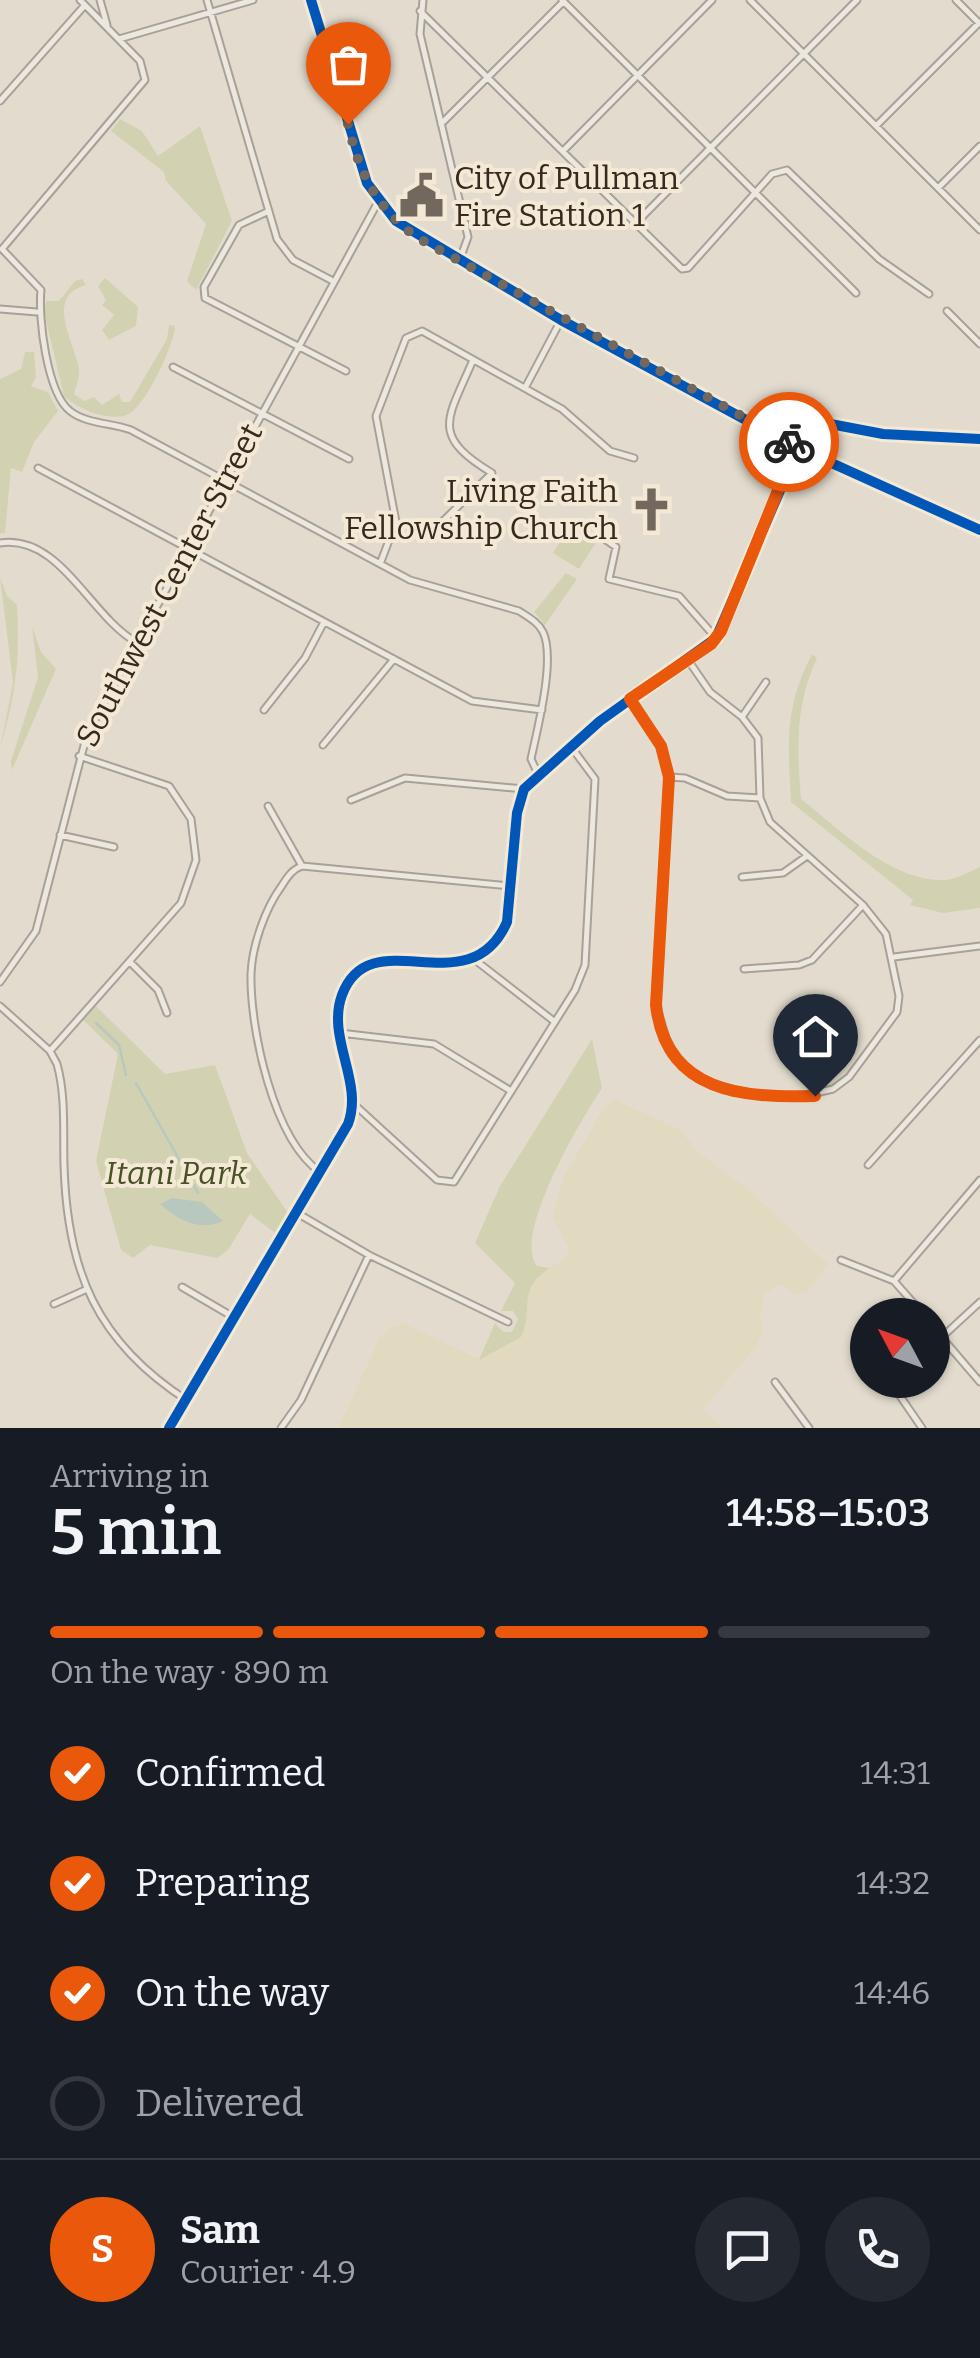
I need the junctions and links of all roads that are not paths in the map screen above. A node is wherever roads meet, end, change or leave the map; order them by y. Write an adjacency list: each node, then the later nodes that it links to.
1 (100, 0): 15 (street)
2 (207, 0): 13 (street)
3 (253, 0): 13 (street)
4 (311, 0): 28 (main road)
5 (424, 0): 12 (street)
6 (712, 0): 18 (street)
7 (750, 0): 17 (street)
8 (857, 0): 17 (street)
9 (956, 0): 14 (street)
10 (564, 1): 18 (street); 19 (street)
11 (83, 3): 15 (street); 20 (street)
12 (420, 11): 19 (street); 21 (street)
13 (210, 12): 16 (street); 29 (street)
14 (980, 23): 22 (street)
15 (108, 28): 16 (street)
16 (120, 39): 38 (street)
17 (803, 54): 22 (street); 24 (street)
18 (638, 76): 24 (street); 25 (street)
19 (489, 78): 21 (street); 25 (street)
20 (2, 96)
21 (442, 124): 32 (street)
22 (876, 126): 26 (street)
23 (980, 146): 26 (street)
24 (712, 148): 27 (street); 30 (street)
25 (562, 151): 30 (street)
26 (938, 188): 31 (street)
27 (754, 192): 30 (street); 34 (street); 35 (street)
28 (378, 202): 32 (main road); 33 (street, Southwest Center Street)
29 (269, 211): 33 (street); 41 (street)
30 (636, 224)
31 (980, 230)
32 (459, 262): 39 (main road)
33 (331, 280): 41 (street, Southwest Center Street)
34 (856, 294)
35 (929, 294)
36 (0, 309): 38 (street)
37 (947, 311): 40 (street)
38 (37, 312): 52 (street)
39 (561, 320): 45 (street); 48 (main road)
40 (980, 344)
41 (296, 347): 44 (street); 46 (street, Southwest Center Street)
42 (473, 360): 45 (street); 53 (street); 58 (street)
43 (172, 366): 46 (street)
44 (346, 372)
45 (524, 388): 49 (street)
46 (259, 413): 50 (street); 52 (street, Southwest Center Street)
47 (980, 438): 48 (street)
48 (796, 446): 54 (main road); 60 (street)
49 (634, 458)
50 (349, 460)
51 (38, 468): 57 (street)
52 (224, 480): 57 (street, Southwest Center Street); 58 (street)
53 (435, 529)
54 (980, 530)
55 (606, 540): 60 (street)
56 (0, 543): 61 (street)
57 (188, 547): 59 (street); 61 (street, Southwest Center Street)
58 (380, 564): 67 (street)
59 (325, 620): 62 (street); 66 (street)
60 (716, 638): 63 (street)
61 (136, 642): 71 (street, Southwest Center Street)
62 (394, 659): 67 (street); 69 (street)
63 (688, 660): 65 (street); 68 (street)
64 (766, 682): 68 (street)
65 (630, 699): 70 (street); 73 (street)
66 (264, 710)
67 (542, 710): 72 (street)
68 (742, 717): 75 (street)
69 (323, 745)
70 (570, 745): 72 (street); 93 (street)
71 (79, 756): 78 (street, Southwest Center Street); 88 (street)
72 (538, 774): 74 (street)
73 (669, 777): 75 (street); 86 (street)
74 (524, 789): 76 (street); 83 (street)
75 (760, 798): 80 (street)
76 (350, 800)
77 (268, 806): 81 (street)
78 (60, 835): 79 (street); 90 (street, Southwest Center Street)
79 (114, 847)
80 (808, 856): 82 (street); 84 (street)
81 (302, 866): 83 (street); 100 (street)
82 (742, 878)
83 (511, 886): 87 (street)
84 (863, 905): 86 (street); 89 (street)
85 (980, 946): 86 (street)
86 (894, 957)
87 (475, 960): 93 (street); 94 (street)
88 (130, 962): 92 (street); 96 (street)
89 (744, 969)
90 (0, 982)
91 (0, 1006): 96 (street)
92 (167, 1013)
93 (554, 1022): 97 (street)
94 (340, 1034): 97 (street); 98 (street)
95 (980, 1040): 99 (street)
96 (50, 1051): 107 (street)
97 (511, 1092): 98 (street)
98 (354, 1104): 100 (street)
99 (868, 1165)
100 (320, 1172): 102 (street)
101 (980, 1180): 105 (street)
102 (297, 1214): 103 (street); 111 (street)
103 (369, 1256): 112 (street); 120 (street)
104 (841, 1260): 105 (street)
105 (894, 1281): 108 (street)
106 (182, 1287): 111 (street)
107 (85, 1290): 110 (street); 118 (street)
108 (909, 1298)
109 (980, 1302): 113 (street)
110 (54, 1304)
111 (236, 1318): 118 (street)
112 (508, 1322)
113 (950, 1330)
114 (950, 1347): 116 (street)
115 (775, 1382): 121 (street)
116 (980, 1382)
117 (901, 1398): 122 (street)
118 (188, 1401): 119 (street)
119 (169, 1428)
120 (282, 1428)
121 (809, 1428)
122 (922, 1428)

